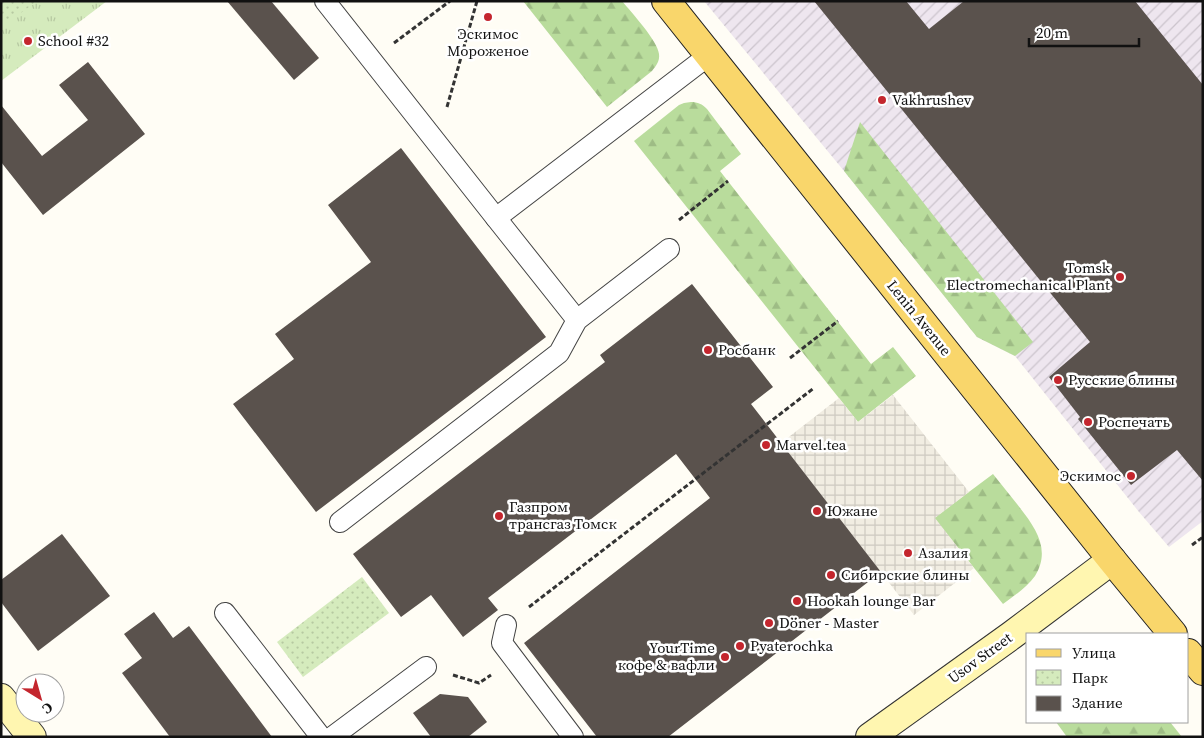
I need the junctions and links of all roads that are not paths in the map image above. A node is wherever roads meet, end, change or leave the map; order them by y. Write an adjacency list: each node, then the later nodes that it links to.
1 (325, 1): 4 (lane)
2 (666, 1): 3 (main road, Lenin Avenue)
3 (708, 56): 4 (lane); 8 (main road, Lenin Avenue)
4 (496, 218): 6 (lane)
5 (669, 249): 6 (lane)
6 (577, 320): 7 (lane)
7 (340, 522)
8 (1112, 560): 11 (main road, Lenin Avenue); 20 (main road, Usov Street)
9 (225, 612): 17 (lane)
10 (506, 625): 19 (lane)
11 (1172, 633)
12 (1189, 654): 14 (main road)
13 (426, 667): 18 (lane)
14 (1203, 671)
15 (1, 698): 16 (main road)
16 (32, 737)
17 (321, 737)
18 (332, 737)
19 (573, 737)
20 (870, 737)

